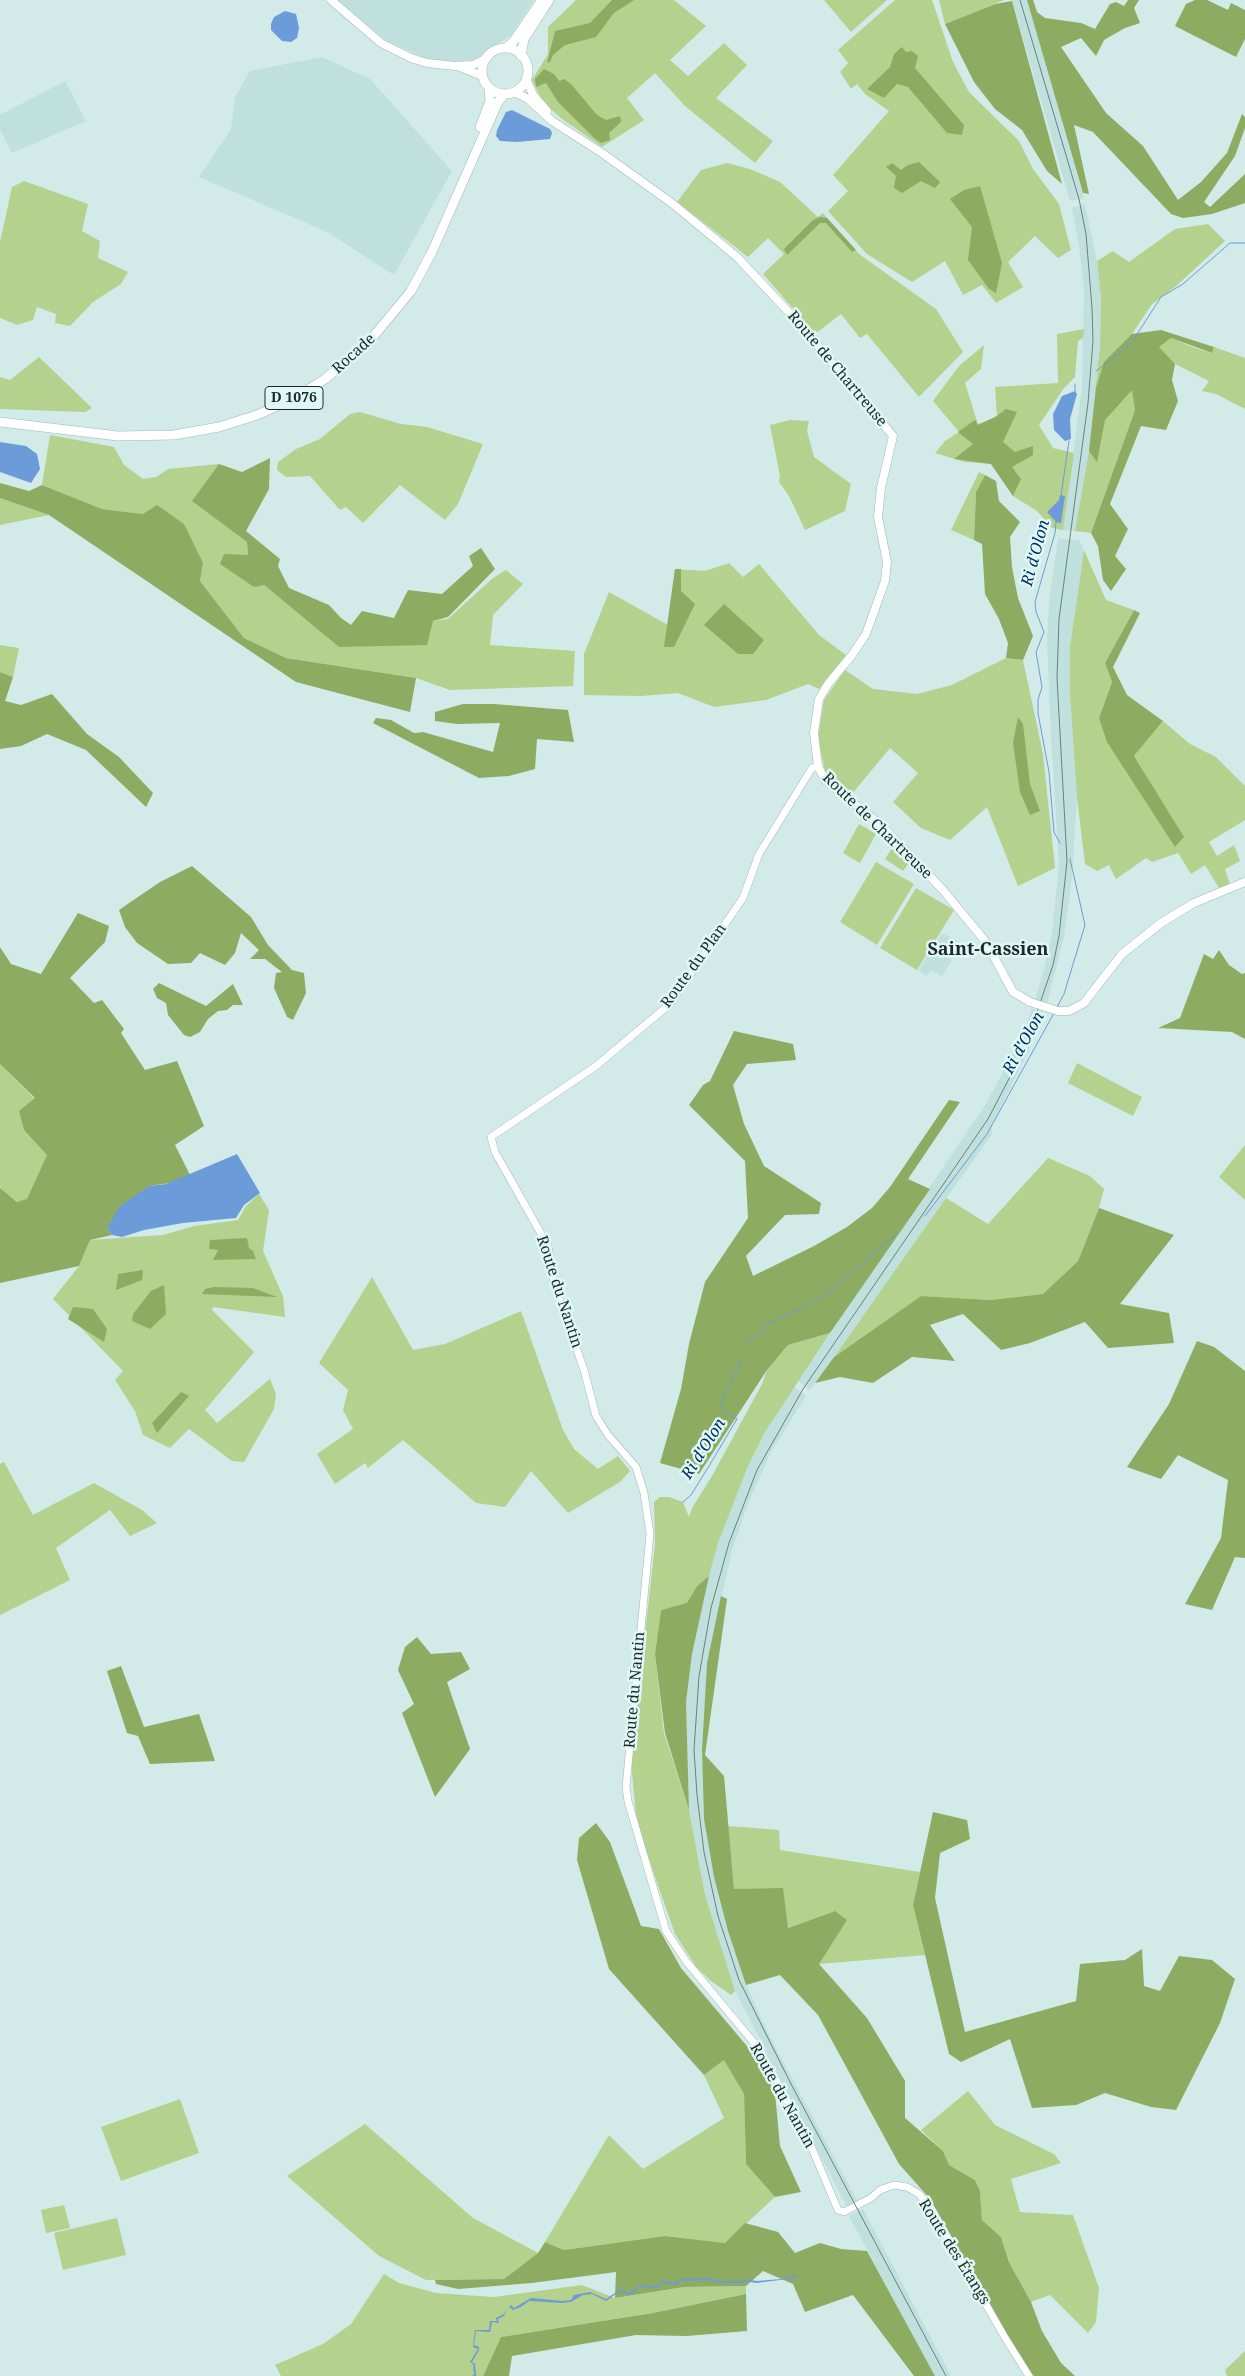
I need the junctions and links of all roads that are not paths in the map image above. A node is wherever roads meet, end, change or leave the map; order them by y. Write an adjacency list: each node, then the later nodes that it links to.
1 (331, 0): 7 (main road)
2 (542, 0): 4 (main road)
3 (549, 0): 5 (main road)
4 (506, 48): 5 (main road); 6 (main road)
5 (522, 56): 9 (main road)
6 (485, 59): 7 (main road); 8 (main road)
7 (455, 66): 8 (main road)
8 (482, 76): 10 (main road)
9 (526, 78): 11 (main road); 12 (main road, Route de Chartreuse)
10 (489, 87): 11 (main road); 13 (main road, Rocade / D 1076)
11 (509, 93): 12 (main road, Route de Chartreuse); 13 (main road, Rocade / D 1076)
12 (561, 125): 15 (main road, Route de Chartreuse)
13 (469, 163): 14 (main road, Rocade / D 1076)
14 (0, 422)
15 (818, 766): 16 (main road, Route de Chartreuse, bridge); 17 (street, Route du Plan)
16 (1245, 882)
17 (490, 1137): 18 (street, Route du Nantin)
18 (851, 2209): 19 (street, Route des Étangs)
19 (1029, 2376)

